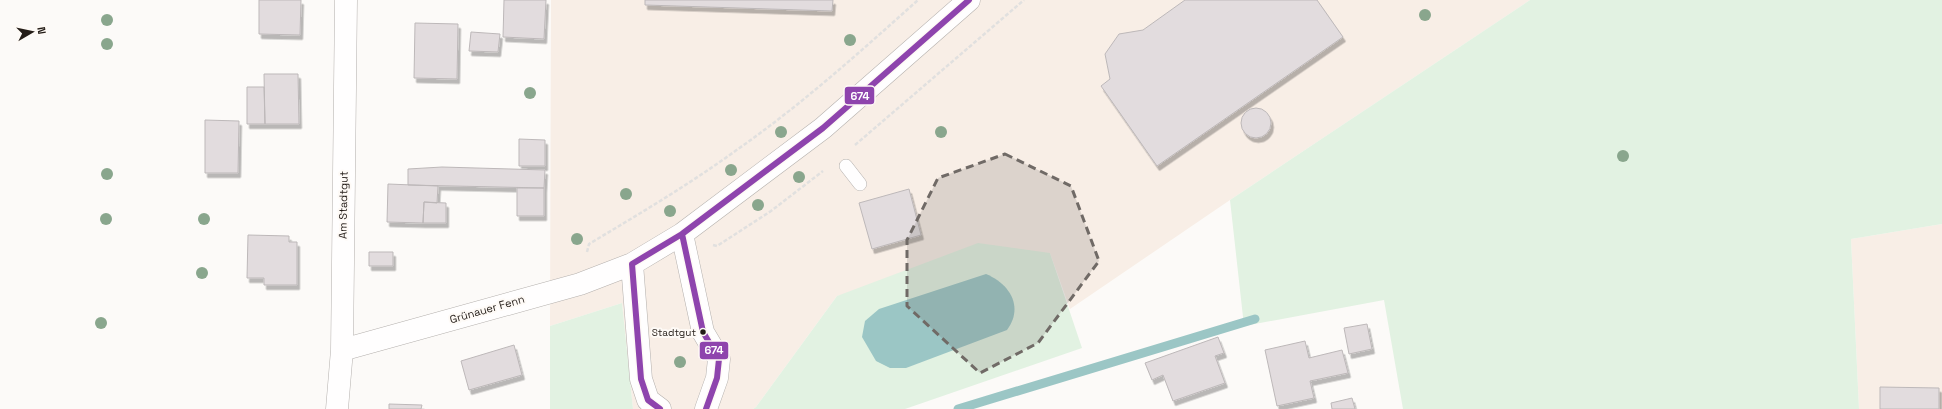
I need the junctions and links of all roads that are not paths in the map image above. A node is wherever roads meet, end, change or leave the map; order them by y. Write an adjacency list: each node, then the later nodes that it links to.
1 (346, 0): 7 (street, Am Stadtgut)
2 (969, 0): 5 (street, Grünauer Fenn)
3 (846, 166): 4 (lane)
4 (860, 184)
5 (682, 234): 6 (street, Grünauer Fenn); 10 (street)
6 (632, 264): 7 (street, Grünauer Fenn); 9 (street)
7 (342, 350): 8 (street, Am Stadtgut)
8 (337, 409)
9 (660, 409)
10 (706, 409)

